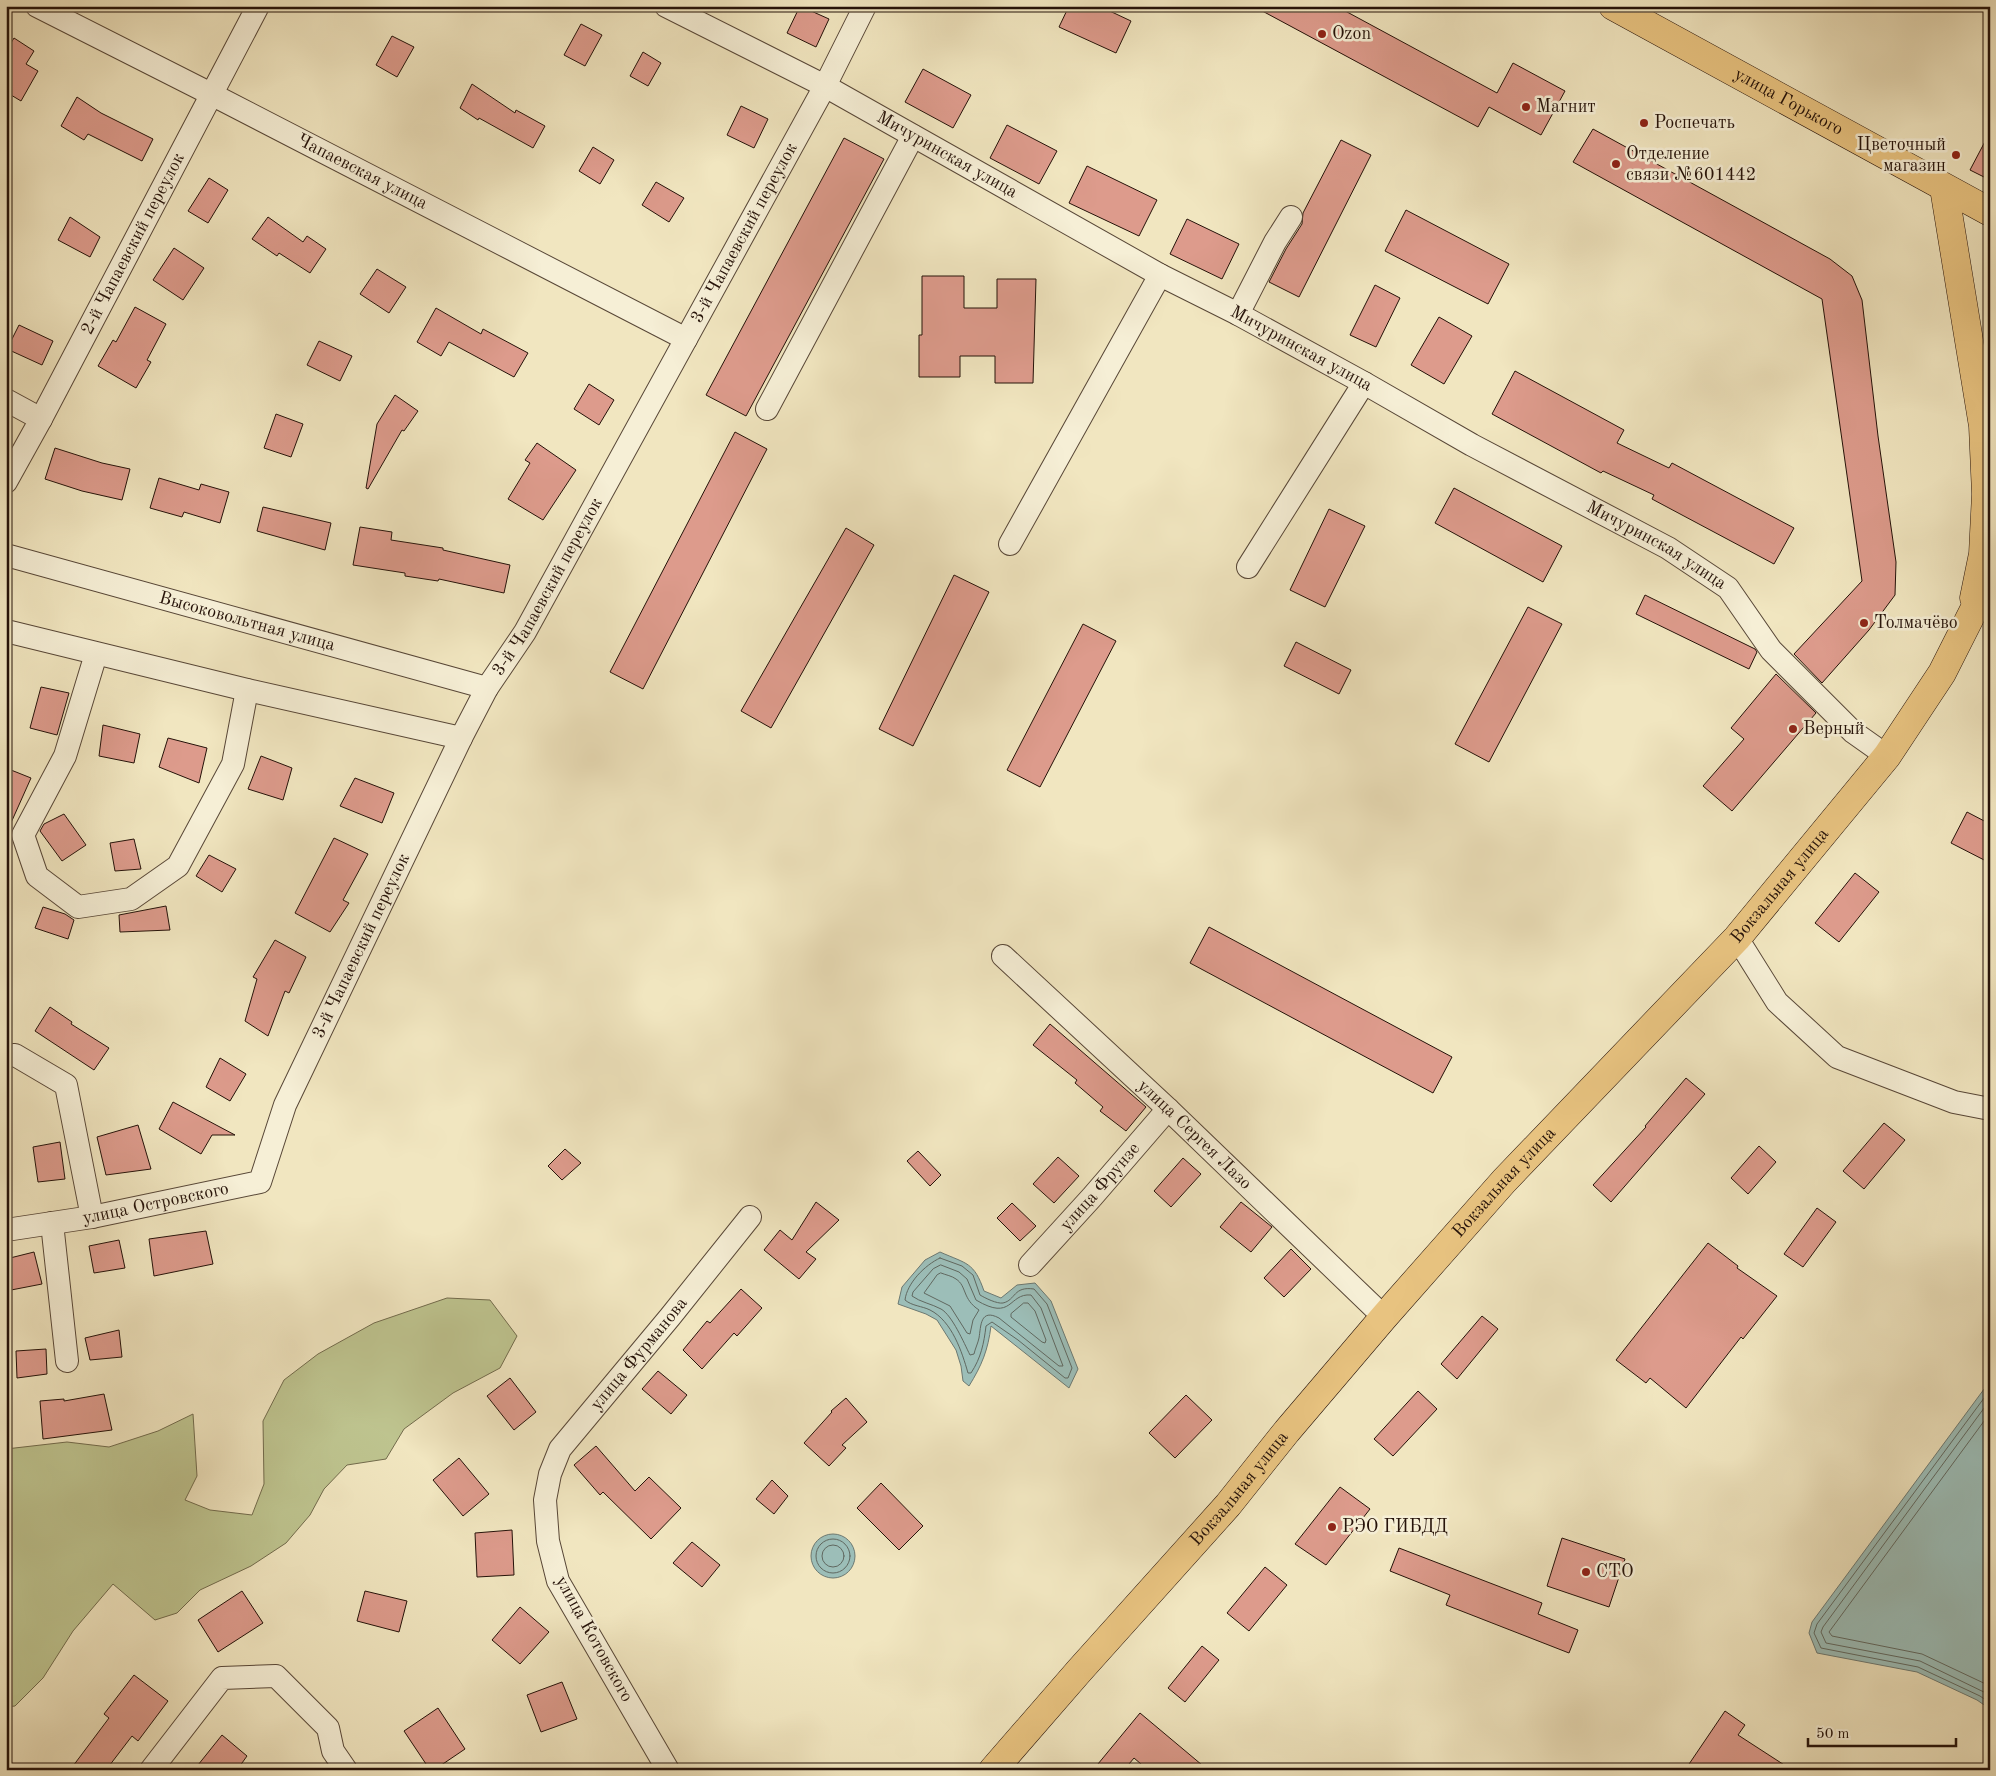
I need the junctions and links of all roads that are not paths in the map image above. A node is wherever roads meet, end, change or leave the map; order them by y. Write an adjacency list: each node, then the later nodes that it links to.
1 (37, 6): 7 (street, Чапаевская улица)
2 (258, 6): 7 (street, 2-й Чапаевский переулок)
3 (666, 6): 6 (street, Мичуринская улица)
4 (865, 6): 6 (street, 3-й Чапаевский переулок)
5 (1613, 6): 9 (main road, улица Горького)
6 (825, 86): 8 (street, Мичуринская улица); 14 (street, 3-й Чапаевский переулок)
7 (212, 94): 14 (street, Чапаевская улица); 18 (street, 2-й Чапаевский переулок)
8 (913, 136): 12 (street, Мичуринская улица); 17 (street)
9 (1944, 188): 10 (main road, улица Горького); 19 (main road)
10 (1990, 212)
11 (1291, 217): 13 (street)
12 (1160, 275): 13 (street, Мичуринская улица); 21 (street)
13 (1238, 314): 15 (street, Мичуринская улица)
14 (686, 339): 28 (street, 3-й Чапаевский переулок)
15 (1364, 383): 23 (street); 31 (street, Мичуринская улица)
16 (6, 400): 18 (street)
17 (768, 409)
18 (41, 419): 20 (street, 2-й Чапаевский переулок)
19 (1986, 434): 25 (main road)
20 (6, 482)
21 (1010, 544)
22 (6, 555): 28 (street, Высоковольтная улица)
23 (1248, 567)
24 (1990, 578): 25 (main road, Вокзальная улица)
25 (1970, 619): 31 (main road, Вокзальная улица)
26 (6, 631): 27 (street)
27 (96, 654): 29 (street); 29 (street)
28 (487, 688): 30 (street, 3-й Чапаевский переулок)
29 (247, 690): 30 (street)
30 (461, 738): 37 (street, 3-й Чапаевский переулок)
31 (1887, 756): 32 (main road, Вокзальная улица)
32 (1737, 938): 36 (street); 43 (main road, Вокзальная улица)
33 (1003, 956): 35 (street, улица Сергея Лазо)
34 (6, 1056): 38 (street)
35 (1168, 1108): 42 (street, улица Фрунзе); 43 (street, улица Сергея Лазо)
36 (1990, 1109)
37 (260, 1182): 38 (street, улица Островского)
38 (92, 1217): 40 (street, улица Островского)
39 (750, 1217): 45 (street, улица Фурманова)
40 (52, 1223): 41 (street, улица Островского); 44 (street)
41 (6, 1230)
42 (1030, 1264)
43 (1384, 1317): 49 (main road, Вокзальная улица)
44 (66, 1361)
45 (545, 1500): 48 (street, улица Котовского)
46 (152, 1770): 47 (street)
47 (346, 1770)
48 (668, 1770)
49 (993, 1770)

